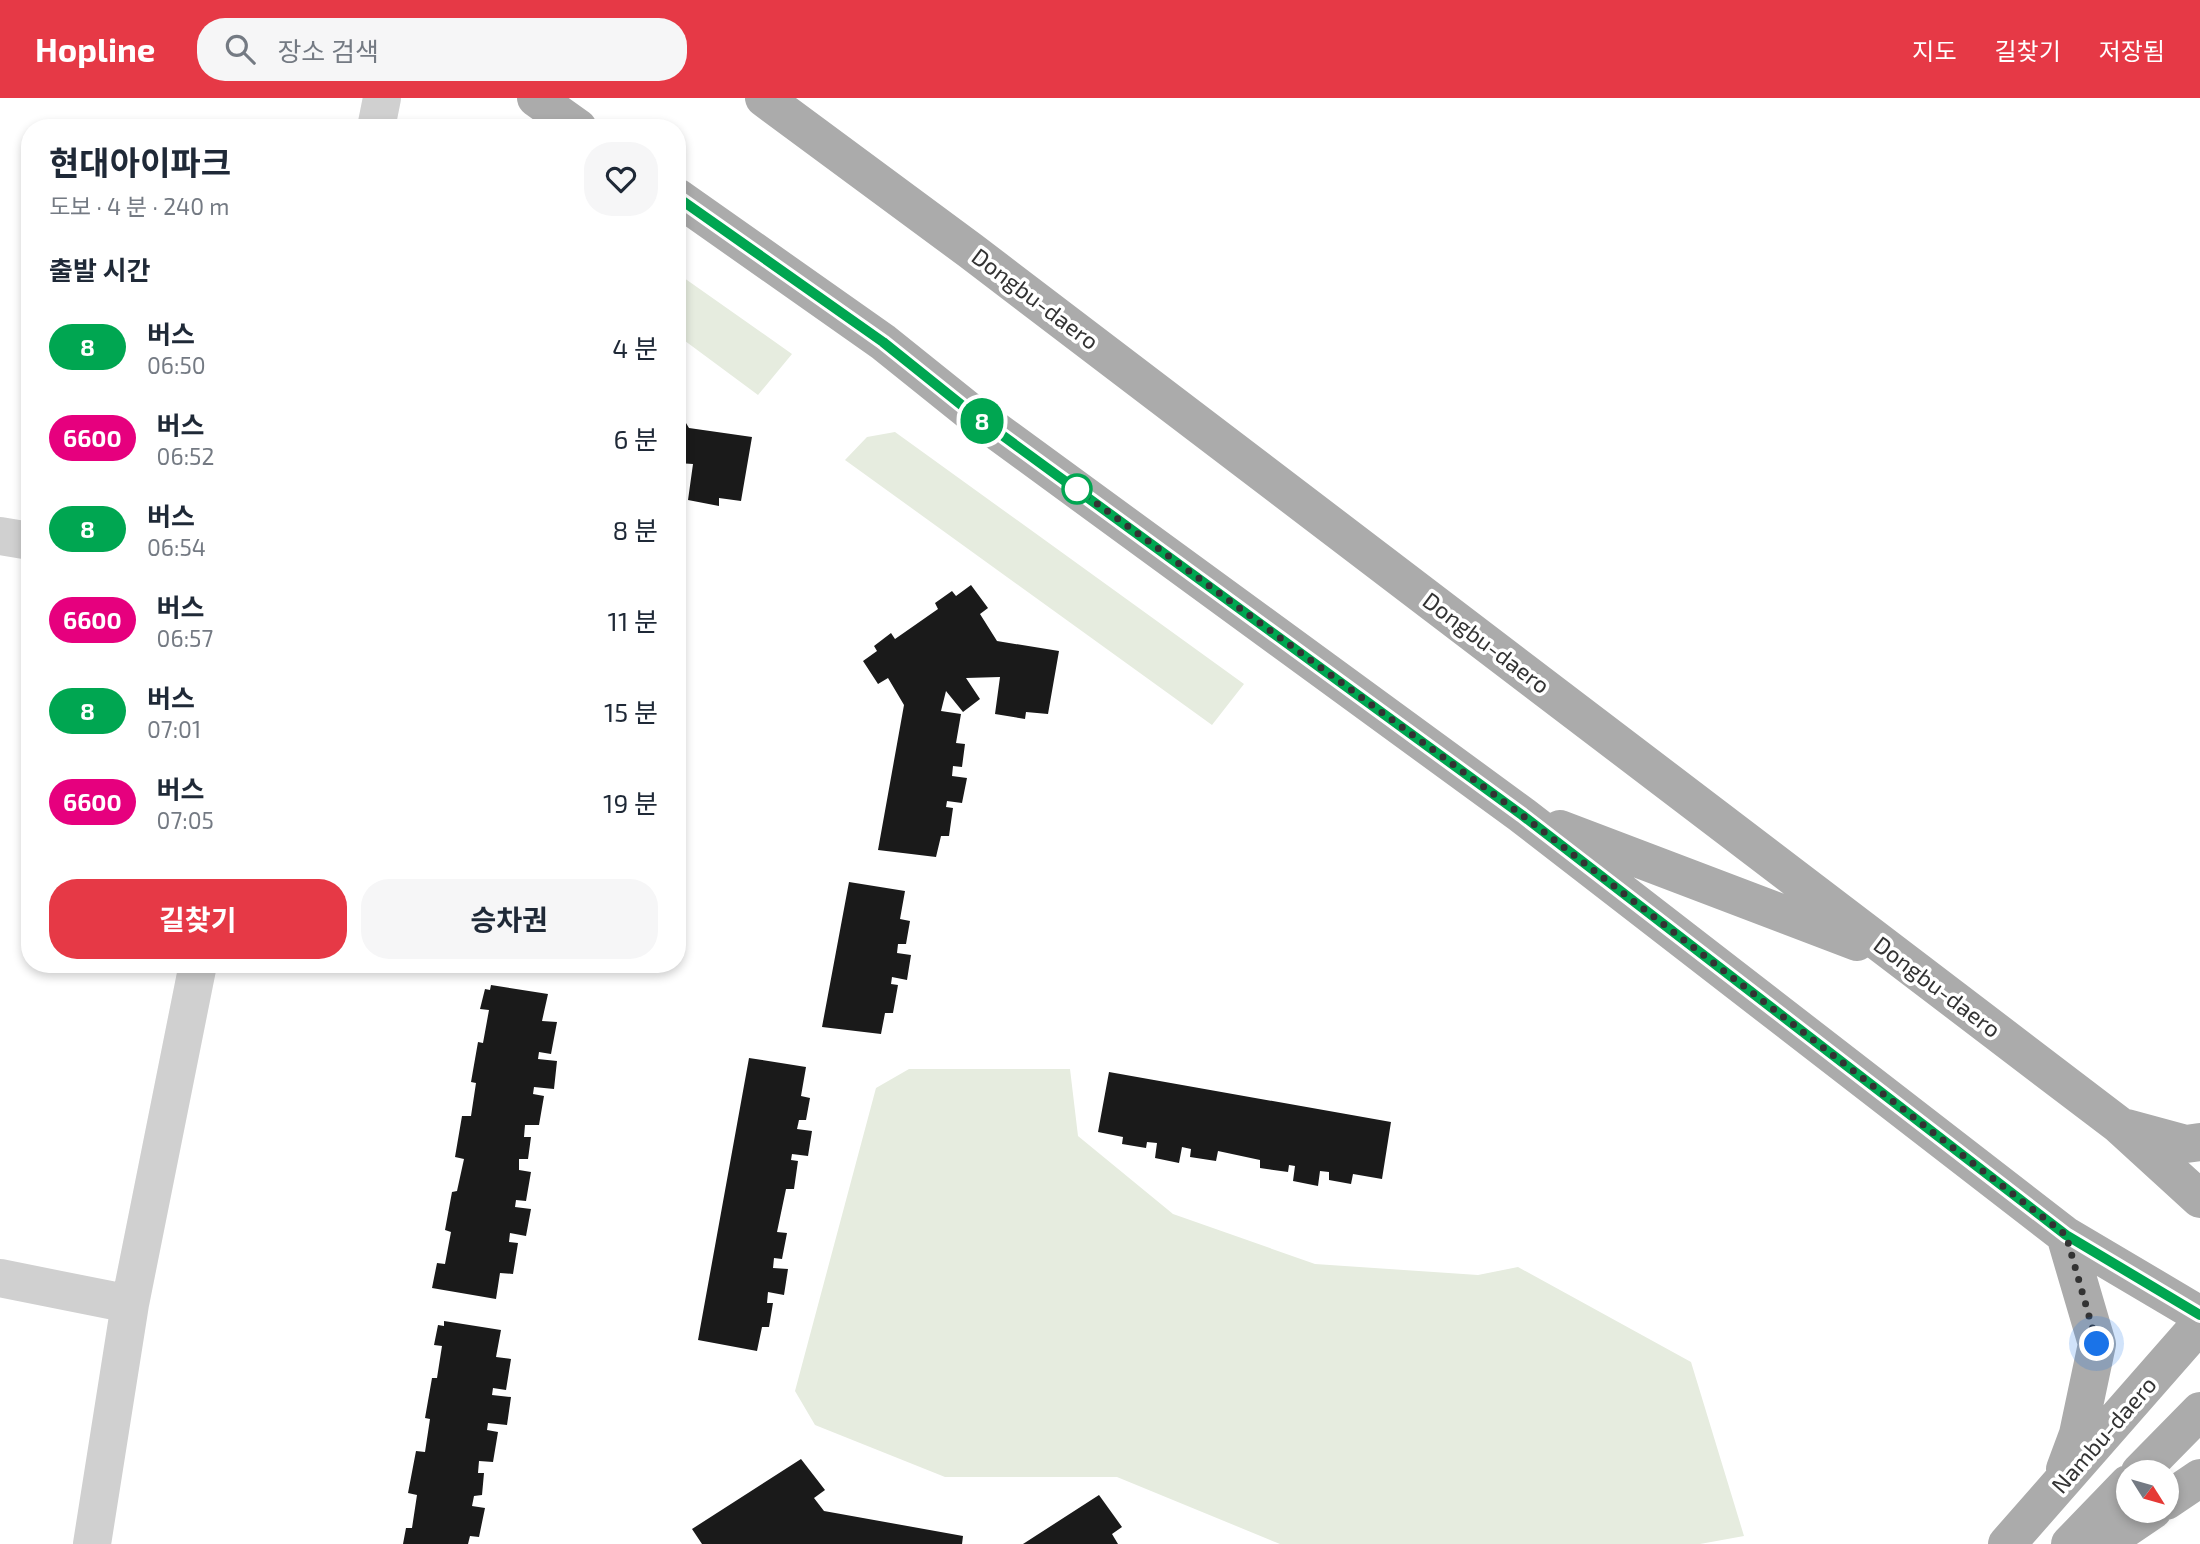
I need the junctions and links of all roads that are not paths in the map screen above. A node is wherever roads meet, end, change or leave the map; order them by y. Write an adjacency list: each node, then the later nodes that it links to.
1 (382, 98): 4 (street)
2 (536, 98): 5 (main road)
3 (764, 98): 10 (main road, Dongbu-daero)
4 (378, 119)
5 (565, 119)
6 (686, 203): 9 (main road)
7 (0, 536): 8 (street)
8 (21, 540)
9 (1522, 815): 10 (main road); 15 (main road)
10 (1899, 958): 12 (main road, Dongbu-daero)
11 (196, 973): 17 (street)
12 (2119, 1125): 13 (main road); 14 (main road, Dongbu-daero)
13 (2200, 1142)
14 (2200, 1199)
15 (2066, 1235): 18 (main road); 23 (main road)
16 (0, 1278): 17 (street)
17 (130, 1304): 27 (street)
18 (2200, 1315)
19 (2200, 1324): 23 (main road, Nambu-daero)
20 (2200, 1411): 21 (main road)
21 (2152, 1460)
22 (2200, 1478): 24 (main road)
23 (2058, 1487): 28 (main road, Nambu-daero)
24 (2179, 1492)
25 (2116, 1496): 29 (main road, Nambu-daero)
26 (2133, 1523): 30 (main road)
27 (93, 1544)
28 (2007, 1544)
29 (2070, 1544)
30 (2103, 1544)

